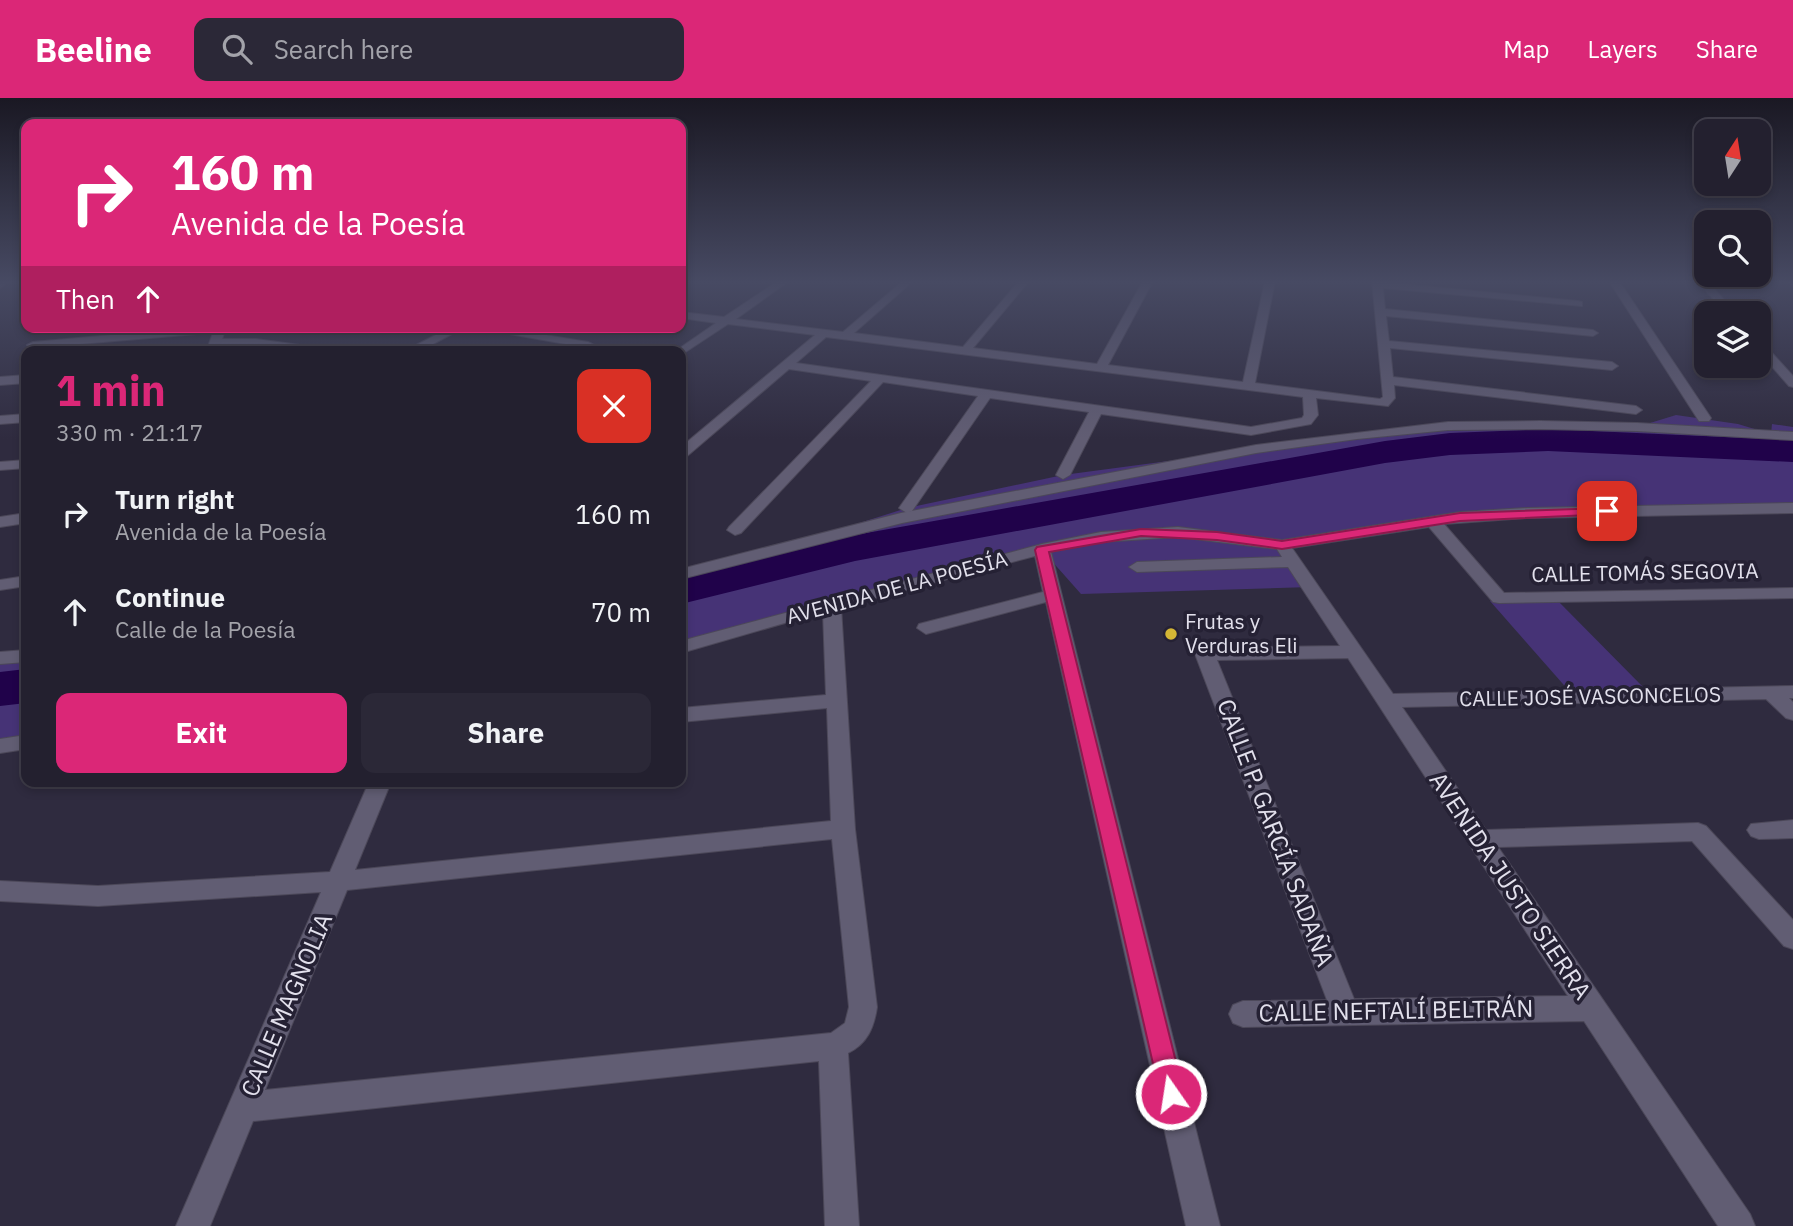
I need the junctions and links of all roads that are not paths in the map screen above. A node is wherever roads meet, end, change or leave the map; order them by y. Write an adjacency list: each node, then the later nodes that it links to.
1 (824, 333): 22 (street)
2 (158, 334): 14 (street)
3 (446, 334): 18 (street)
4 (516, 334): 15 (street)
5 (708, 334): 19 (street)
6 (831, 334): 12 (street)
7 (979, 334): 20 (street)
8 (1119, 334): 24 (street)
9 (1259, 334): 30 (street)
10 (1384, 334): 13 (street)
11 (1649, 334): 36 (street)
12 (846, 335): 20 (street)
13 (1385, 344): 23 (street); 27 (street)
14 (33, 345)
15 (587, 345)
16 (222, 346): 17 (street)
17 (285, 346)
18 (421, 346)
19 (686, 349)
20 (965, 350): 24 (street)
21 (1771, 358): 29 (street)
22 (786, 365): 26 (street); 39 (street)
23 (1612, 366)
24 (1100, 368): 30 (street)
25 (21, 379): 28 (street)
26 (879, 379): 31 (street); 48 (street)
27 (1385, 380): 32 (street); 34 (street)
28 (0, 381)
29 (1793, 383)
30 (1248, 388): 32 (street)
31 (986, 394): 33 (street); 43 (street)
32 (1309, 395): 33 (street)
33 (1096, 410): 42 (street)
34 (1636, 410)
35 (21, 418): 37 (street)
36 (1704, 418)
37 (0, 420)
38 (1793, 436): 52 (street)
39 (686, 450)
40 (21, 464): 41 (street)
41 (0, 466)
42 (1063, 475)
43 (907, 508)
44 (1793, 508): 46 (street)
45 (21, 519): 47 (street)
46 (1433, 521): 50 (street); 57 (street)
47 (0, 522)
48 (735, 530)
49 (1042, 550): 50 (street, AVENIDA DE LA POESÍA); 56 (street); 58 (street, AVENIDA DE LA POESÍA)
50 (1288, 554): 51 (street); 61 (street, AVENIDA JUSTO SIERRA)
51 (1137, 567)
52 (686, 573)
53 (21, 582): 54 (street)
54 (0, 585)
55 (1793, 593): 57 (street, CALLE TOMÁS SEGOVIA)
56 (1052, 595): 59 (street); 87 (street)
57 (1499, 598)
58 (832, 604): 60 (street, AVENIDA DE LA POESÍA); 66 (street)
59 (926, 628)
60 (686, 646)
61 (1354, 653): 67 (street, AVENIDA JUSTO SIERRA); 81 (street, CALLE P. GARCÍA SADAÑA)
62 (21, 656): 63 (street)
63 (0, 658)
64 (1793, 692): 65 (street, CALLE JOSÉ VASCONCELOS)
65 (1771, 693): 67 (street, CALLE JOSÉ VASCONCELOS); 68 (street)
66 (835, 701): 69 (street); 73 (street)
67 (1387, 701): 76 (street, AVENIDA JUSTO SIERRA)
68 (1793, 713)
69 (686, 715)
70 (21, 742): 71 (street)
71 (0, 744)
72 (378, 787): 77 (street, CALLE MAGNOLIA)
73 (843, 829): 77 (street); 83 (street)
74 (1793, 829): 75 (street)
75 (1759, 830)
76 (1479, 839): 79 (street); 80 (street, AVENIDA JUSTO SIERRA)
77 (340, 881): 78 (street); 84 (street, CALLE MAGNOLIA)
78 (0, 891)
79 (1793, 938)
80 (1592, 1008): 81 (street, CALLE NEFTALÍ BELTRÁN); 88 (street, AVENIDA JUSTO SIERRA)
81 (1345, 1011): 82 (street, CALLE NEFTALÍ BELTRÁN)
82 (1243, 1014)
83 (833, 1046): 84 (street); 86 (street)
84 (244, 1107): 85 (street, CALLE MAGNOLIA)
85 (193, 1226)
86 (842, 1226)
87 (1203, 1226)
88 (1738, 1226)

